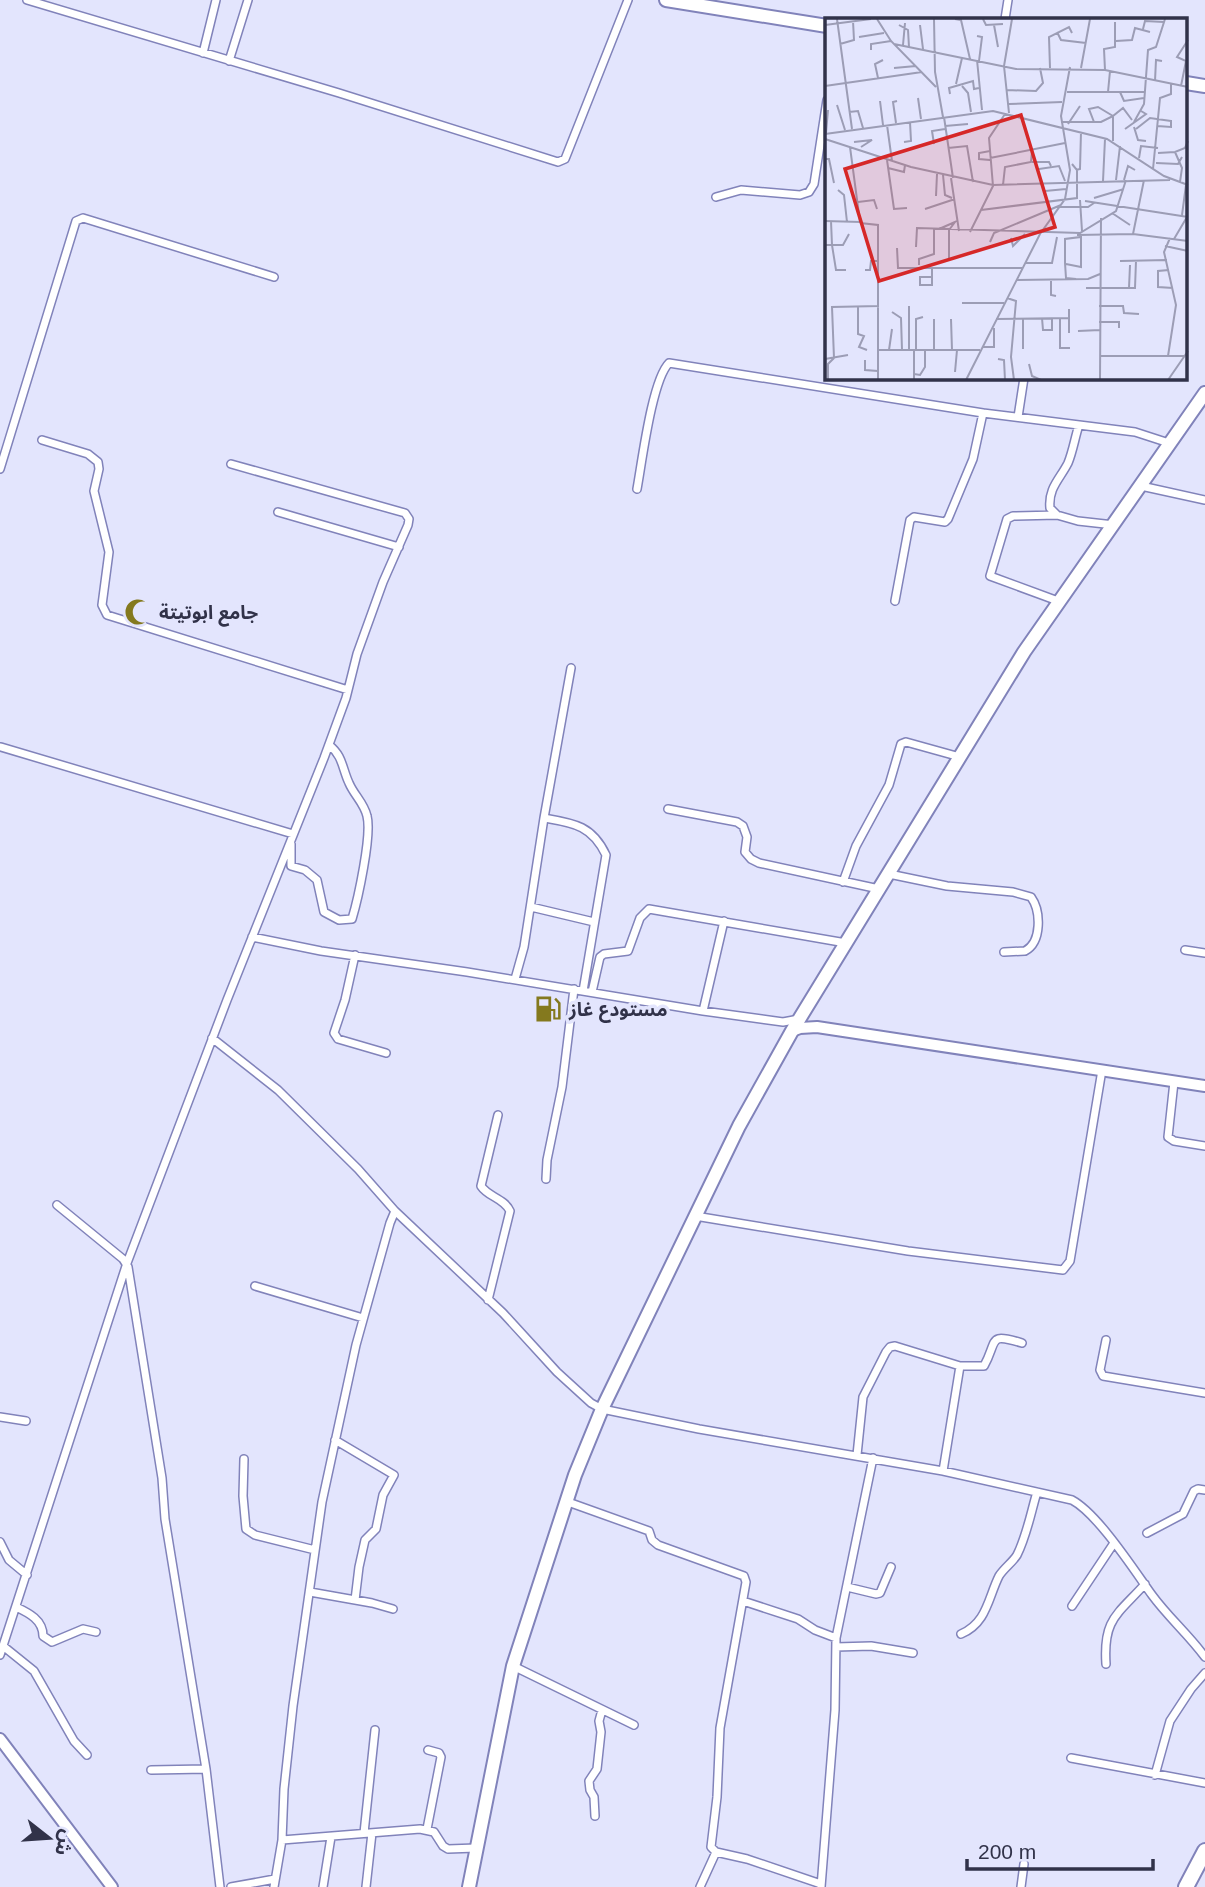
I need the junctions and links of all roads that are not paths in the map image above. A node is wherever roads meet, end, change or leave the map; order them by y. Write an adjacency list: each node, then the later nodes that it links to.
1 (27, 0): 9 (street)
2 (216, 0): 9 (street)
3 (248, 0): 10 (street)
4 (628, 0): 10 (street)
5 (666, 0): 8 (main road)
6 (1008, 0): 7 (street)
7 (1005, 18)
8 (825, 26)
9 (202, 53): 10 (street)
10 (229, 61)
11 (825, 113): 12 (street)
12 (716, 197)
13 (274, 277): 22 (street)
14 (1024, 380): 17 (street)
15 (1205, 393): 20 (main road)
16 (983, 413): 17 (street); 24 (street); 30 (street)
17 (1018, 417): 18 (street)
18 (1079, 425): 20 (street); 27 (street)
19 (42, 440): 33 (street)
20 (1169, 443): 23 (main road)
21 (231, 464): 29 (street)
22 (0, 469)
23 (1141, 486): 25 (street); 28 (main road)
24 (637, 489)
25 (1205, 500)
26 (278, 512): 29 (street)
27 (1057, 515): 28 (street); 31 (street)
28 (1114, 525): 31 (main road)
29 (399, 547): 33 (street)
30 (895, 601)
31 (1058, 601): 36 (main road)
32 (571, 668): 38 (street)
33 (348, 690): 34 (street)
34 (329, 745): 39 (street); 39 (street)
35 (1, 747): 39 (street)
36 (960, 757): 40 (main road); 41 (street)
37 (667, 809): 41 (street)
38 (544, 818): 43 (street); 45 (street)
39 (292, 838): 46 (street)
40 (889, 874): 42 (main road); 49 (street)
41 (843, 882): 42 (street)
42 (880, 889): 47 (main road)
43 (531, 907): 45 (street); 52 (street)
44 (724, 921): 47 (street); 54 (street); 56 (street)
45 (594, 922): 54 (street)
46 (252, 937): 51 (street); 60 (street)
47 (847, 944): 55 (main road)
48 (1185, 950): 50 (street)
49 (1004, 952)
50 (1205, 953)
51 (355, 955): 52 (street); 61 (street)
52 (515, 979): 53 (street)
53 (574, 989): 54 (street); 67 (street)
54 (588, 992): 56 (street)
55 (810, 1002): 57 (main road); 58 (street)
56 (703, 1011): 57 (street)
57 (799, 1019): 59 (main road)
58 (817, 1027): 59 (street); 62 (street)
59 (792, 1031): 70 (main road)
60 (212, 1038): 69 (street); 71 (street)
61 (386, 1053)
62 (1102, 1070): 63 (street); 70 (street)
63 (1174, 1082): 64 (street); 66 (street)
64 (1205, 1086)
65 (498, 1115): 73 (street)
66 (1205, 1146)
67 (546, 1178)
68 (57, 1205): 71 (street)
69 (395, 1211): 73 (street); 74 (street)
70 (695, 1216): 79 (main road)
71 (127, 1263): 95 (street); 122 (street)
72 (255, 1286): 74 (street)
73 (488, 1300): 79 (street)
74 (363, 1318): 82 (street)
75 (1106, 1340): 78 (street)
76 (1021, 1343): 77 (street)
77 (960, 1366): 83 (street); 86 (street)
78 (1205, 1393)
79 (602, 1409): 83 (street); 89 (main road)
80 (0, 1417): 81 (street)
81 (26, 1421)
82 (335, 1440): 93 (street); 99 (street)
83 (857, 1455): 84 (street)
84 (873, 1458): 86 (street); 97 (street)
85 (244, 1460): 93 (street)
86 (943, 1471): 88 (street)
87 (1205, 1490): 90 (street)
88 (1037, 1492): 92 (street); 105 (street)
89 (568, 1502): 100 (street); 113 (main road)
90 (1147, 1534)
91 (0, 1542): 95 (street)
92 (1114, 1543): 96 (street); 101 (street)
93 (315, 1550): 98 (street)
94 (891, 1567): 97 (street)
95 (27, 1576): 102 (street)
96 (1145, 1584): 109 (street); 112 (street)
97 (847, 1587): 106 (street)
98 (310, 1592): 99 (street); 130 (street)
99 (355, 1600): 103 (street)
100 (743, 1601): 106 (street); 133 (street)
101 (1072, 1606)
102 (16, 1607): 104 (street); 107 (street)
103 (393, 1609)
104 (96, 1632)
105 (961, 1634)
106 (836, 1637): 108 (street)
107 (3, 1646): 111 (street); 120 (street)
108 (836, 1647): 110 (street); 137 (street)
109 (1204, 1651)
110 (913, 1653)
111 (0, 1655)
112 (1106, 1664)
113 (513, 1666): 115 (street); 131 (main road)
114 (1205, 1672): 124 (street)
115 (602, 1710): 116 (street); 126 (street)
116 (634, 1725)
117 (375, 1730): 128 (street)
118 (0, 1739): 138 (street)
119 (428, 1750): 127 (street)
120 (87, 1755)
121 (1071, 1758): 124 (street)
122 (206, 1769): 123 (street); 139 (street)
123 (151, 1770)
124 (1155, 1775): 125 (street)
125 (1205, 1783)
126 (595, 1816)
127 (428, 1829): 128 (street); 131 (street)
128 (368, 1833): 129 (street); 142 (street)
129 (331, 1837): 130 (street); 141 (street)
130 (282, 1840): 136 (street)
131 (476, 1848): 143 (main road)
132 (1205, 1851): 146 (highway)
133 (716, 1852): 137 (street); 144 (street)
134 (1024, 1864): 145 (street)
135 (1205, 1871): 147 (highway)
136 (274, 1883): 140 (street)
137 (821, 1885)
138 (113, 1887)
139 (220, 1887)
140 (231, 1887)
141 (323, 1887)
142 (366, 1887)
143 (469, 1887)
144 (700, 1887)
145 (1021, 1887)
146 (1186, 1887)
147 (1197, 1887)

